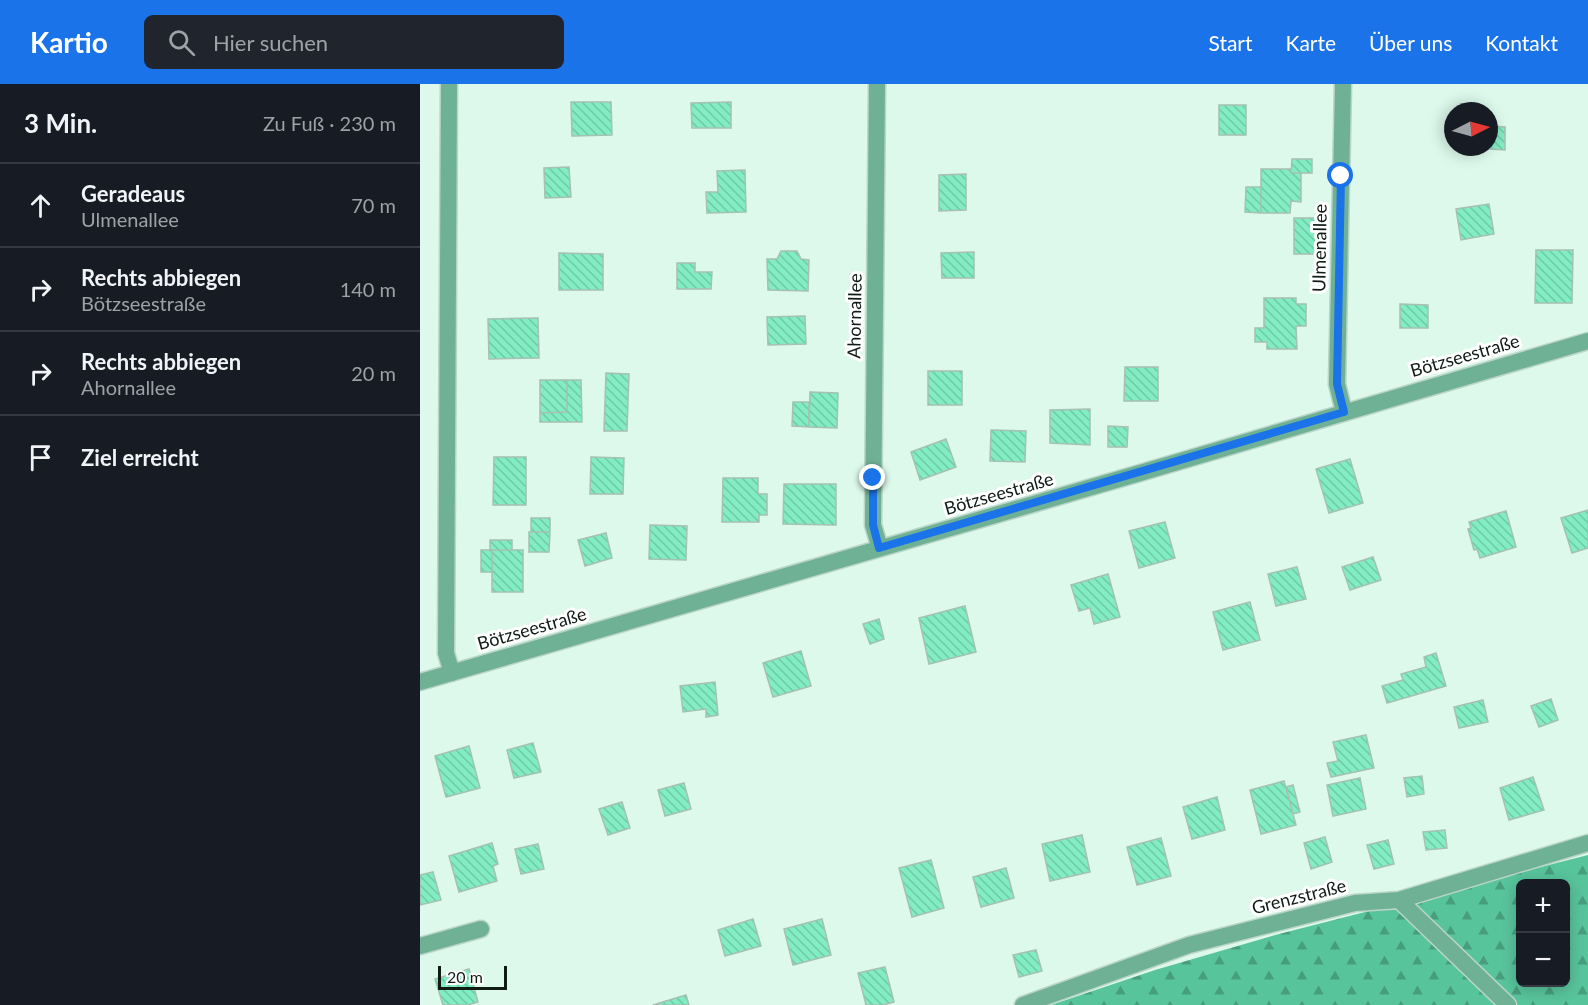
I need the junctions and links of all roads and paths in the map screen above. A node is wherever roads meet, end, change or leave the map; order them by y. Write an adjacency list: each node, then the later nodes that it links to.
1 (449, 84): 7 (street)
2 (877, 84): 6 (street, Ahornallee)
3 (1343, 84): 5 (street, Ulmenallee)
4 (1588, 341): 5 (street, Bötzseestraße)
5 (1344, 412): 6 (street, Bötzseestraße)
6 (879, 548): 7 (street, Bötzseestraße)
7 (452, 673): 8 (street, Bötzseestraße)
8 (420, 682)
9 (1588, 843): 10 (street, Grenzstraße)
10 (1399, 900): 13 (street, Grenzstraße); 14 (street)
11 (481, 929): 12 (street)
12 (420, 946)
13 (1023, 1005)
14 (1508, 1005)

